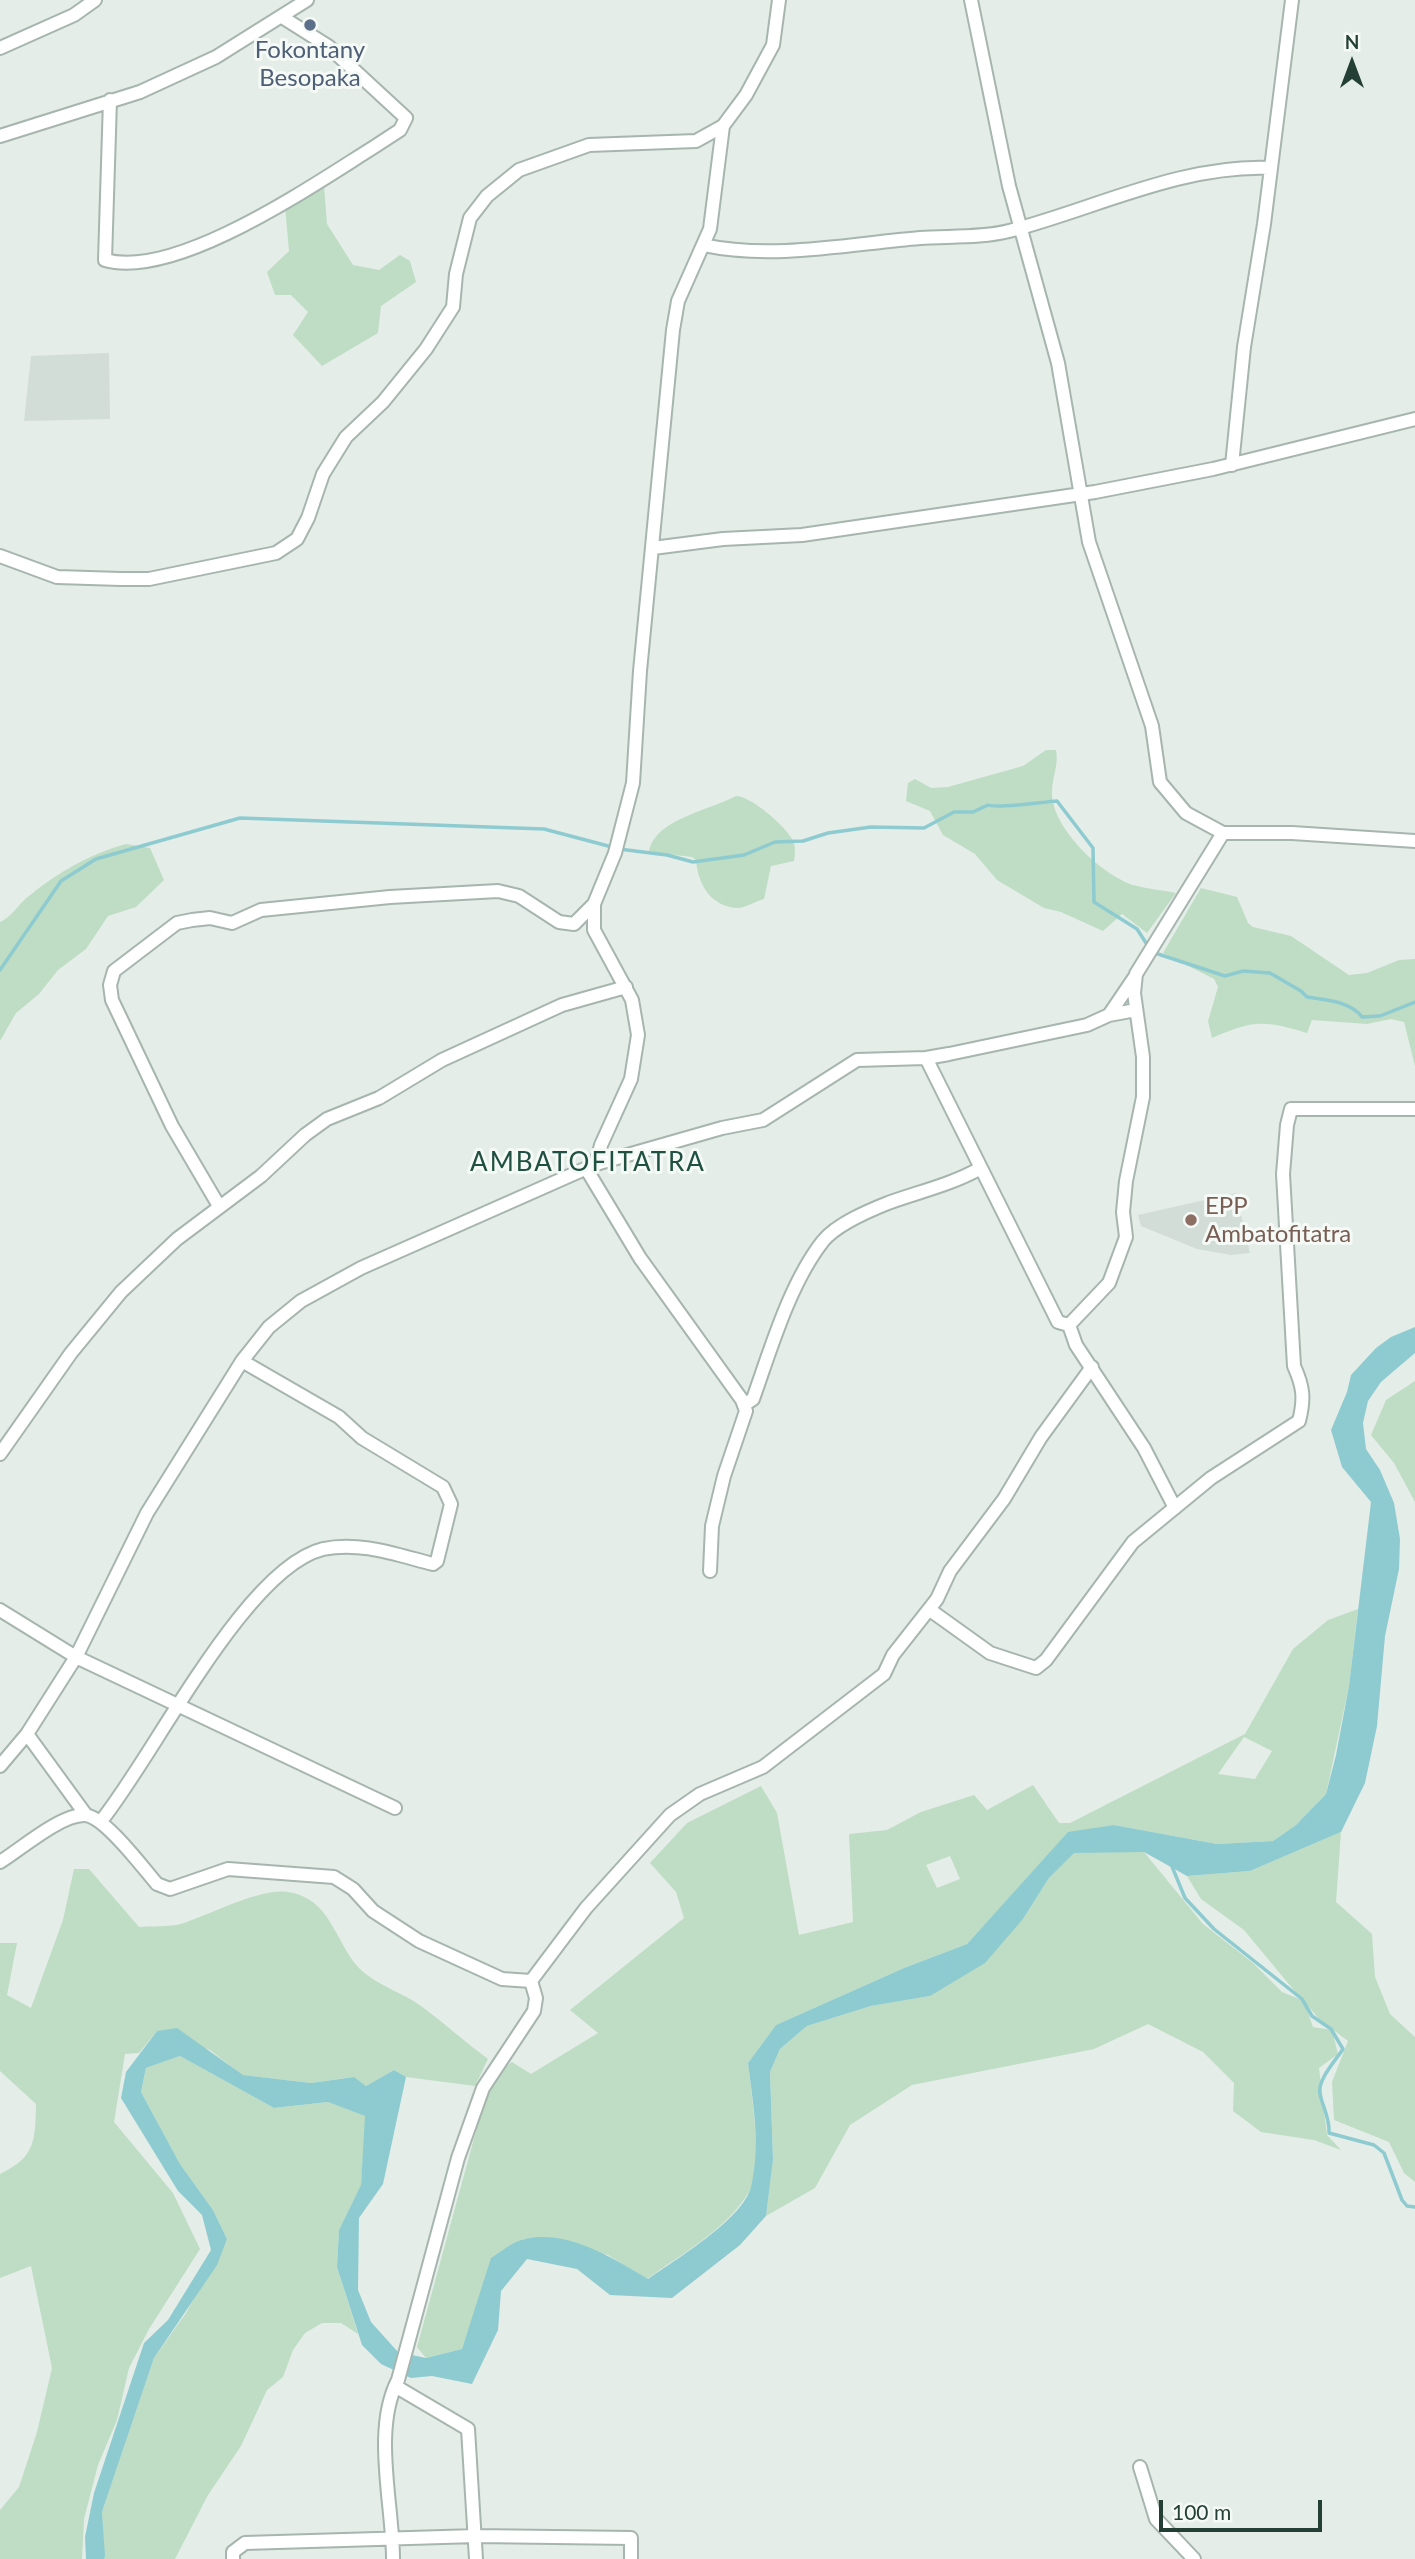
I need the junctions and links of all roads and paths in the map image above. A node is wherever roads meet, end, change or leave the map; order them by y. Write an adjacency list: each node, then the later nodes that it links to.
1 (95, 0): 7 (street)
2 (307, 0): 6 (street)
3 (779, 0): 9 (street)
4 (971, 0): 12 (street)
5 (1292, 0): 11 (street)
6 (282, 17): 8 (street); 8 (street)
7 (0, 48)
8 (110, 100): 10 (street)
9 (723, 126): 13 (street); 18 (street)
10 (0, 135)
11 (1271, 168): 12 (street); 15 (street)
12 (1019, 226): 13 (street); 16 (street)
13 (703, 245): 17 (street)
14 (1415, 419): 15 (street)
15 (1232, 465): 16 (street)
16 (1078, 494): 17 (street); 19 (street)
17 (653, 548): 21 (street)
18 (0, 556)
19 (1223, 833): 20 (street); 22 (street)
20 (1415, 841)
21 (594, 904): 23 (street); 30 (street)
22 (1136, 974): 24 (street); 25 (street)
23 (626, 987): 28 (street); 30 (street)
24 (1136, 1010): 25 (street); 31 (street)
25 (1109, 1015): 26 (street)
26 (926, 1058): 28 (street); 29 (street)
27 (1415, 1109): 36 (street)
28 (592, 1167): 32 (street); 34 (street)
29 (979, 1168): 31 (street); 34 (street)
30 (219, 1206): 35 (street)
31 (1069, 1325): 33 (street)
32 (242, 1361): 40 (street); 41 (street)
33 (1092, 1367): 36 (street); 39 (street)
34 (744, 1405): 37 (street)
35 (0, 1454)
36 (1175, 1508): 39 (street)
37 (710, 1571)
38 (0, 1609): 40 (street)
39 (930, 1610): 48 (street)
40 (76, 1657): 41 (street); 42 (street)
41 (179, 1704): 44 (street); 46 (street)
42 (27, 1734): 43 (street); 45 (street)
43 (0, 1766)
44 (395, 1808)
45 (86, 1815): 46 (street); 47 (street)
46 (101, 1821): 48 (street)
47 (0, 1863)
48 (531, 1981): 49 (street)
49 (397, 2383): 51 (street); 52 (street)
50 (1140, 2467): 57 (street)
51 (476, 2536): 52 (street); 55 (street); 56 (street)
52 (393, 2537): 53 (street); 54 (street)
53 (233, 2559)
54 (393, 2559)
55 (476, 2559)
56 (631, 2559)
57 (1194, 2559)

